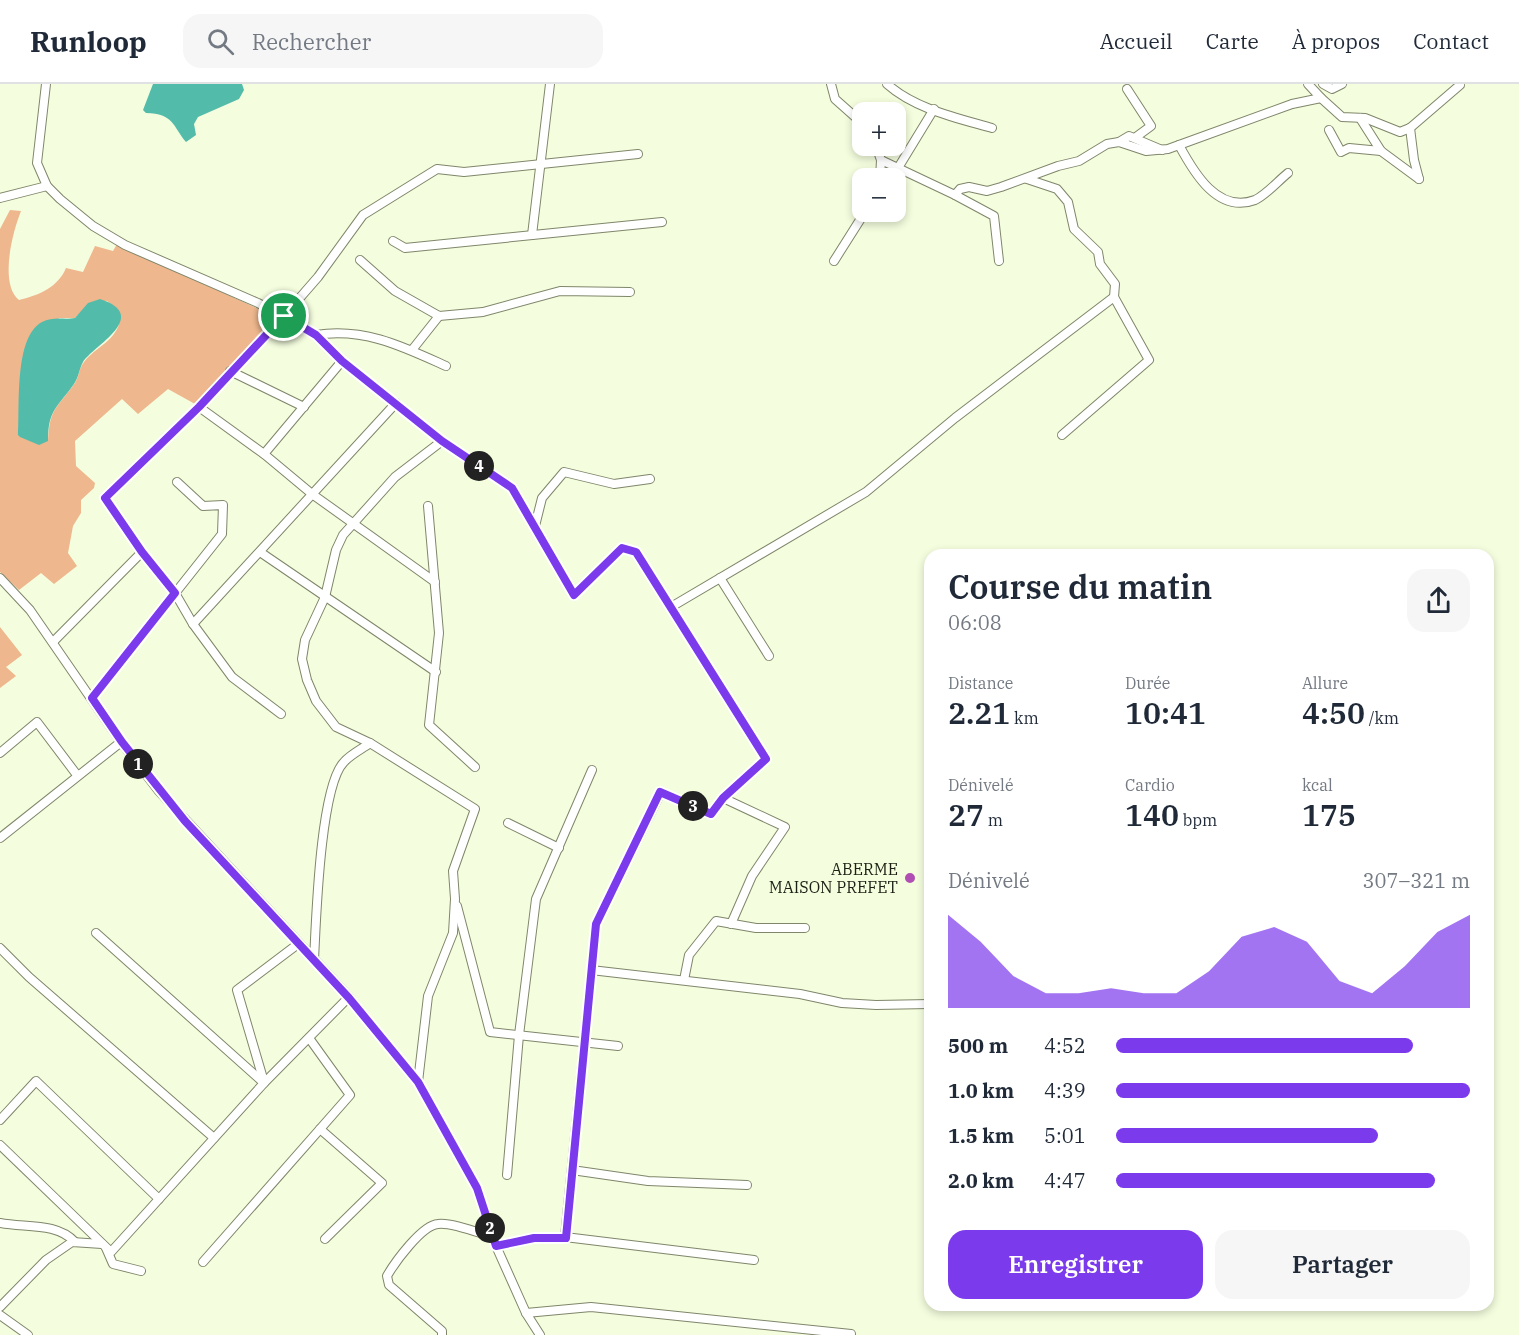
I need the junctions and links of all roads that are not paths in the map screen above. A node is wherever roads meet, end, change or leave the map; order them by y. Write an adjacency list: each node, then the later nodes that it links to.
1 (46, 84): 31 (street)
2 (550, 84): 25 (street)
3 (831, 84): 12 (street)
4 (887, 84): 11 (street)
5 (1308, 84): 10 (street)
6 (1324, 84): 7 (street)
7 (1342, 84)
8 (1460, 85): 15 (street)
9 (1127, 89): 17 (street)
10 (1321, 98): 13 (street); 19 (street)
11 (934, 109): 14 (street); 27 (street)
12 (852, 114)
13 (1360, 118): 15 (street); 21 (street)
14 (992, 128)
15 (1410, 128): 21 (street)
16 (1329, 130): 21 (street)
17 (1136, 137): 18 (street); 20 (street)
18 (1119, 142): 20 (street); 30 (street)
19 (1179, 145): 20 (street); 29 (street)
20 (1164, 150)
21 (1381, 151)
22 (638, 154): 25 (street)
23 (880, 156): 24 (street)
24 (881, 160): 26 (street); 27 (street)
25 (542, 164): 36 (street); 43 (street)
26 (881, 168)
27 (898, 168)
28 (906, 172): 32 (street)
29 (1288, 173)
30 (1026, 179): 32 (street); 42 (street)
31 (47, 186): 33 (street); 43 (street)
32 (955, 195): 40 (street)
33 (0, 198)
34 (663, 222): 36 (street)
35 (859, 222): 39 (street)
36 (532, 236): 37 (street)
37 (393, 241)
38 (360, 260): 44 (street)
39 (834, 261)
40 (999, 261)
41 (630, 292): 44 (street)
42 (1114, 297): 53 (street); 65 (street)
43 (284, 316): 45 (street); 49 (street)
44 (439, 316): 46 (street)
45 (316, 335): 46 (street); 47 (street)
46 (412, 350): 48 (street)
47 (342, 361): 50 (street); 51 (street)
48 (446, 366)
49 (230, 371): 51 (street); 52 (street)
50 (396, 403): 54 (street); 58 (street)
51 (304, 406): 55 (street)
52 (199, 407): 55 (street); 62 (street)
53 (1062, 435)
54 (442, 441): 60 (street); 61 (street)
55 (264, 454): 58 (street)
56 (650, 478): 61 (street)
57 (177, 482): 67 (street)
58 (312, 495): 60 (street); 63 (street)
59 (428, 506): 66 (street)
60 (352, 523): 66 (street); 68 (street)
61 (535, 526): 69 (street)
62 (142, 552): 67 (street); 71 (street)
63 (260, 552): 68 (street); 70 (street)
64 (0, 578): 71 (street)
65 (720, 578): 69 (street); 72 (street)
66 (435, 582): 73 (street)
67 (175, 593): 70 (street); 74 (street)
68 (325, 597): 73 (street); 77 (street)
69 (671, 607): 82 (street)
70 (194, 624): 75 (street)
71 (53, 642): 74 (street)
72 (769, 656)
73 (436, 672): 79 (street)
74 (92, 698): 76 (street)
75 (280, 714)
76 (122, 742): 81 (street); 90 (street)
77 (370, 743): 86 (street); 92 (street)
78 (0, 753): 81 (street)
79 (475, 767)
80 (592, 770): 85 (street)
81 (77, 776): 84 (street)
82 (723, 798): 87 (street); 93 (street)
83 (508, 823): 85 (street)
84 (0, 838)
85 (559, 848): 97 (street)
86 (455, 899): 97 (street); 101 (street)
87 (730, 924): 88 (street); 94 (street)
88 (805, 928)
89 (96, 933): 102 (street)
90 (298, 944): 92 (street); 102 (street)
91 (0, 948): 105 (street)
92 (314, 960): 95 (street)
93 (591, 970): 94 (street); 99 (street)
94 (684, 980): 96 (street)
95 (349, 998): 98 (street); 101 (street)
96 (924, 1004)
97 (519, 1035): 99 (street); 108 (street)
98 (309, 1038): 102 (street); 104 (street)
99 (584, 1042): 100 (street); 107 (street)
100 (618, 1046)
101 (418, 1082): 112 (street)
102 (264, 1083): 105 (street)
103 (0, 1120): 110 (street)
104 (320, 1129): 114 (street); 119 (street)
105 (214, 1138): 110 (street)
106 (0, 1145): 116 (street)
107 (572, 1170): 109 (street); 113 (street)
108 (507, 1175)
109 (747, 1185)
110 (159, 1199): 116 (street)
111 (0, 1223): 115 (street)
112 (493, 1236): 117 (street); 126 (street)
113 (566, 1238): 117 (street); 118 (street)
114 (325, 1239)
115 (75, 1242): 116 (street); 121 (street)
116 (104, 1245): 120 (street)
117 (496, 1246): 122 (street)
118 (754, 1260)
119 (203, 1262)
120 (141, 1271)
121 (0, 1307)
122 (526, 1313): 124 (street); 127 (street)
123 (0, 1315): 125 (street)
124 (851, 1334)
125 (28, 1335)
126 (442, 1335)
127 (540, 1335)

